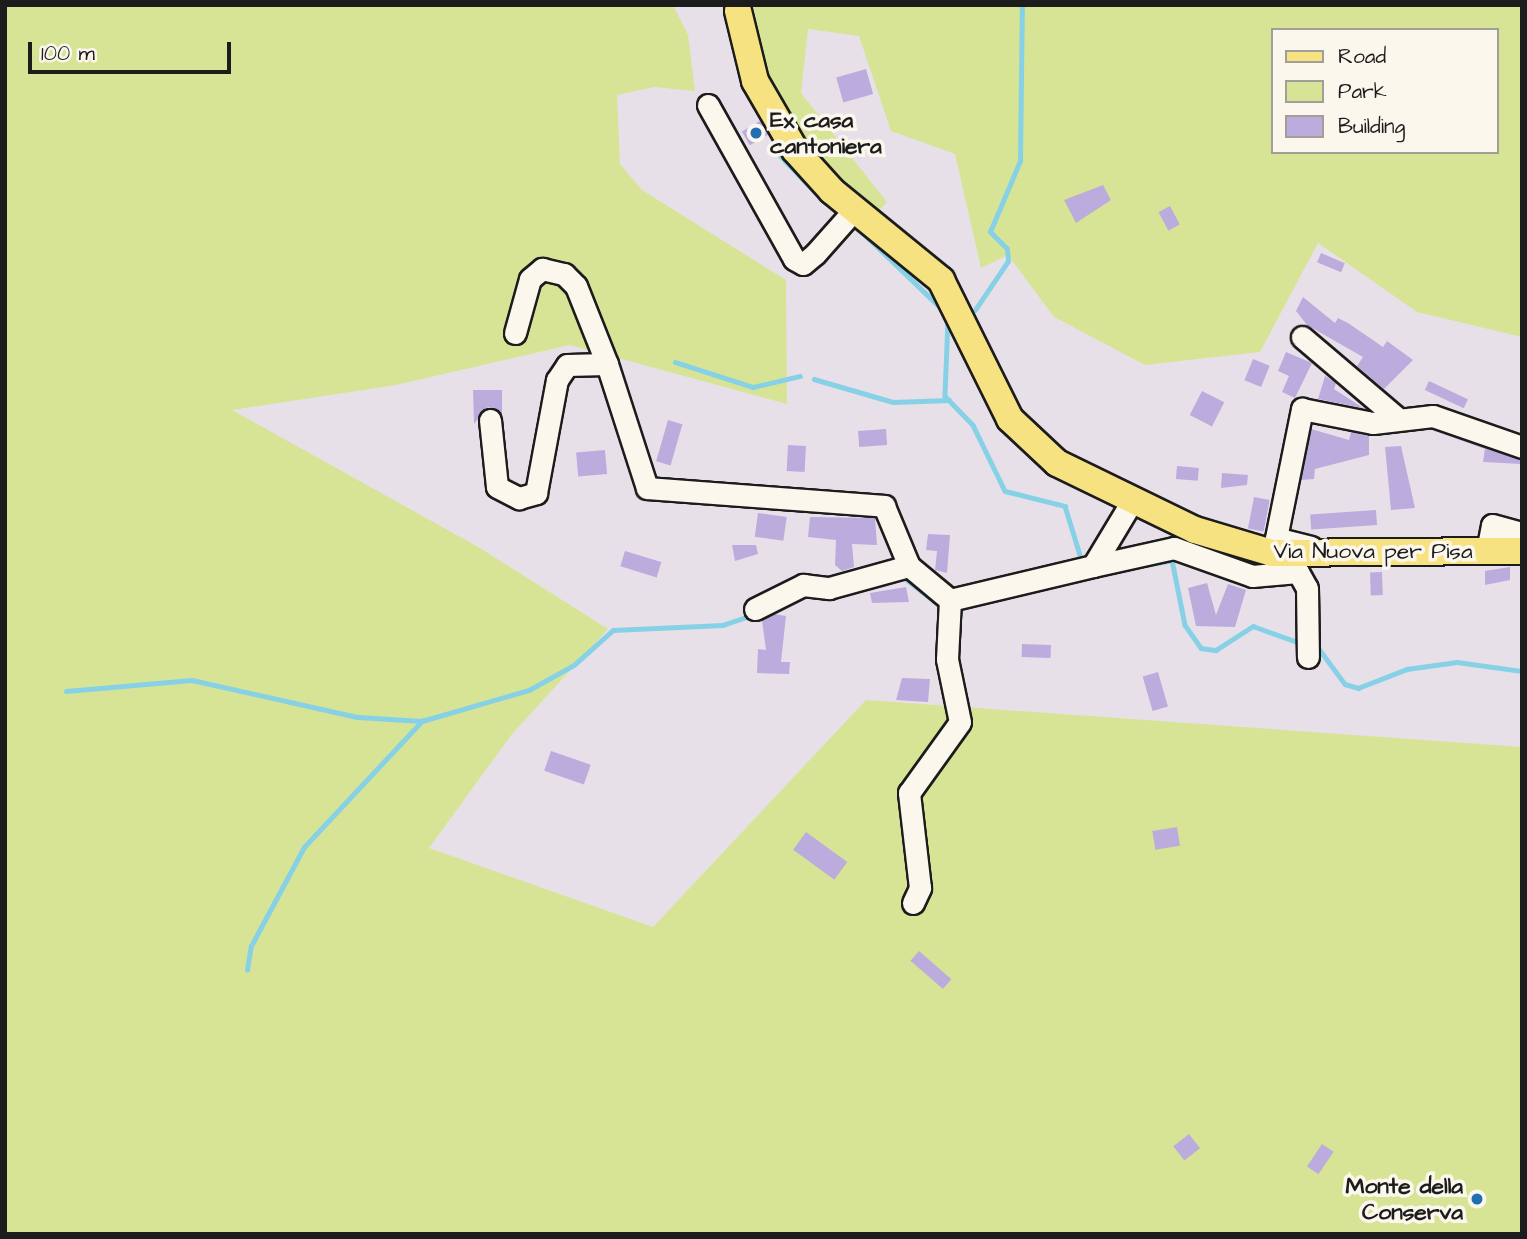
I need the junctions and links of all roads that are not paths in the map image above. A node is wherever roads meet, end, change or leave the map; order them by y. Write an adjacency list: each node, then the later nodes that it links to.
1 (738, 10): 3 (main road, Via Nuova per Pisa)
2 (709, 105): 3 (street)
3 (855, 209): 10 (main road, Via Nuova per Pisa)
4 (515, 333): 6 (street)
5 (1302, 337): 7 (street)
6 (607, 363): 8 (street); 15 (street)
7 (1396, 417): 9 (street); 14 (street)
8 (490, 420)
9 (1522, 447)
10 (1132, 501): 14 (main road, Via Nuova per Pisa); 16 (street)
11 (1522, 533): 12 (street)
12 (1487, 551): 13 (main road, Via Nuova per Pisa); 14 (main road, Via Nuova per Pisa)
13 (1522, 551)
14 (1319, 556)
15 (909, 566): 17 (street); 18 (street)
16 (1093, 566): 17 (street); 19 (street)
17 (950, 600): 20 (street)
18 (755, 609)
19 (1308, 657)
20 (913, 903)

